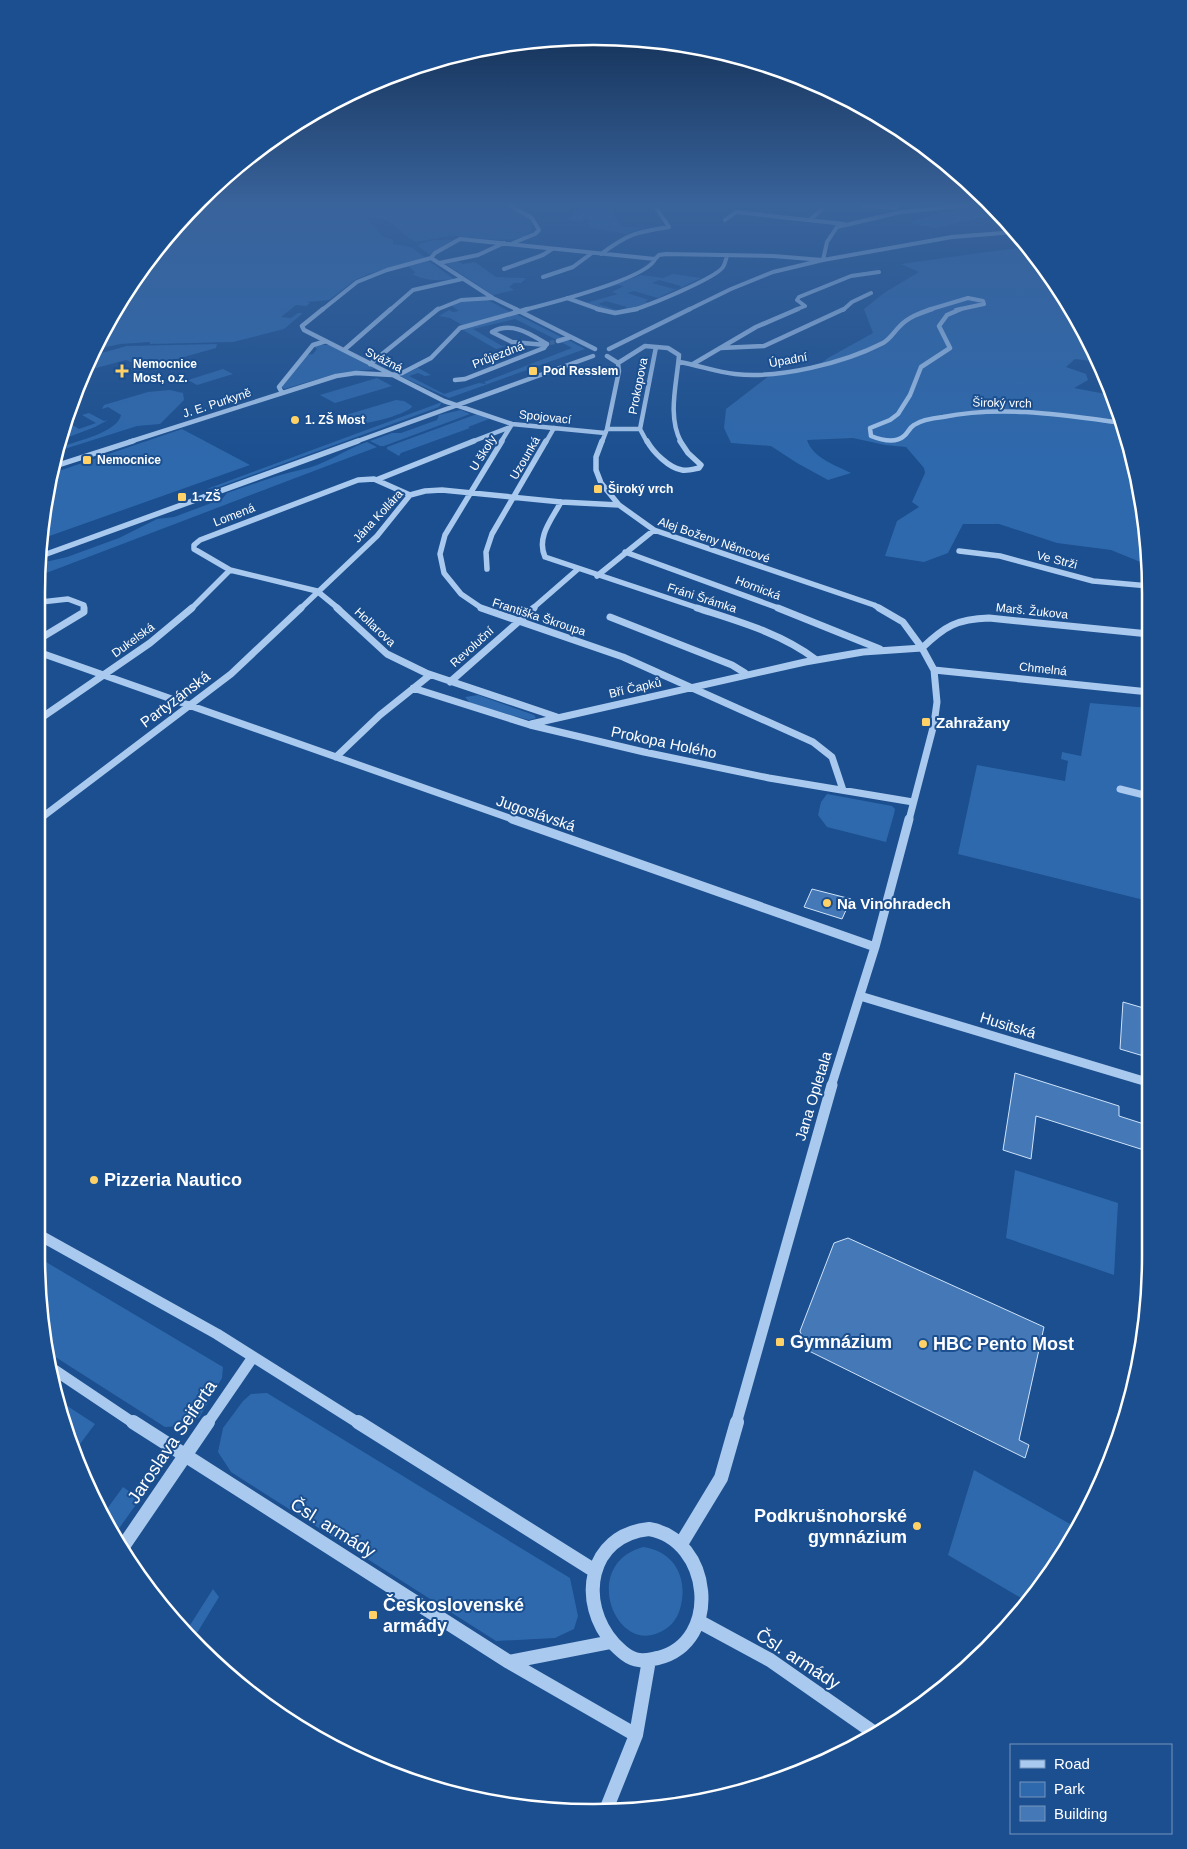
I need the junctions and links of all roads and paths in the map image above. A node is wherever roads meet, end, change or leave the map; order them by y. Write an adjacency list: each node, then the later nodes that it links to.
1 (345, 291): 15 (street, Svážná)
2 (412, 291): 20 (street)
3 (482, 291): 9 (street)
4 (592, 291): 10 (street)
5 (679, 291): 10 (street)
6 (726, 291): 18 (street)
7 (812, 291): 19 (street)
8 (871, 293): 19 (street)
9 (493, 298): 11 (street); 25 (street)
10 (567, 298): 11 (street)
11 (520, 312): 13 (street); 27 (street)
12 (894, 335): 26 (street, Úpadní); 31 (street, Široký vrch)
13 (571, 337): 14 (street); 18 (street)
14 (558, 340)
15 (326, 341): 20 (street, Svážná); 29 (street)
16 (548, 344): 16 (street, Průjezdná); 28 (street, Průjezdná)
17 (656, 347): 23 (street, Prokopova); 24 (street, Prokopova); 34 (street, Prokopova)
18 (602, 348): 21 (street); 22 (street)
19 (719, 348): 26 (street)
20 (344, 350): 25 (street, Svážná)
21 (593, 356): 22 (street); 30 (street)
22 (607, 356): 24 (street)
23 (679, 362): 26 (street, Úpadní); 34 (street, Prokopova)
24 (618, 363): 35 (street, Alej Boženy Němcové)
25 (370, 364): 27 (street, Svážná)
26 (693, 364)
27 (392, 375): 29 (street, J. E. Purkyně); 30 (street, Svážná)
28 (455, 380)
29 (282, 393): 38 (street, J. E. Purkyně)
30 (455, 404): 32 (street, Spojovací); 48 (street)
31 (1114, 422)
32 (511, 426): 33 (street, Spojovací); 36 (street); 37 (street, U školy)
33 (554, 428): 35 (street, Spojovací); 42 (street, Uzounká)
34 (640, 429): 35 (street, Prokopova)
35 (606, 431): 44 (street, Alej Boženy Němcové)
36 (478, 440): 37 (street); 39 (street)
37 (501, 442): 40 (street, U školy)
38 (61, 465)
39 (376, 480): 41 (street); 51 (street, Lomená)
40 (470, 493): 41 (street, Jána Kollára); 42 (street, Jána Kollára); 57 (street, Františka Škroupa)
41 (410, 496): 54 (street, Jána Kollára)
42 (513, 498): 43 (street, Jána Kollára); 49 (street, Uzounká)
43 (561, 502): 44 (street, Jána Kollára); 50 (street, Fráni Šrámka)
44 (619, 505): 45 (street, Alej Boženy Němcové)
45 (654, 530): 47 (street); 60 (street, Alej Boženy Němcové)
46 (959, 551): 53 (street, Ve Strži)
47 (625, 552): 52 (street); 61 (street, Hornická)
48 (46, 554)
49 (487, 569)
50 (578, 569): 52 (street, Fráni Šrámka); 57 (street, Revoluční)
51 (230, 570): 54 (street, Lomená); 66 (street, Dukelská)
52 (598, 576): 63 (street, Fráni Šrámka)
53 (1142, 585)
54 (317, 591): 67 (street, Hollarova); 72 (street, Partyzánská)
55 (45, 601): 59 (street)
56 (610, 616): 65 (street)
57 (518, 620): 68 (street, Revoluční); 69 (street, Františka Škroupa)
58 (1142, 633): 60 (street, Marš. Žukova)
59 (45, 636)
60 (922, 648): 61 (street, Bří Čapků); 64 (street, Jana Opletala)
61 (880, 650): 63 (street, Bří Čapků)
62 (45, 654): 66 (street, Jugoslávská)
63 (815, 659): 65 (street, Bří Čapků)
64 (934, 670): 71 (street, Chmelná); 80 (street, Jana Opletala)
65 (745, 673): 69 (street, Bří Čapků)
66 (103, 675): 72 (street, Jugoslávská); 73 (street, Dukelská)
67 (430, 675): 68 (street, Hollarova); 70 (street)
68 (450, 682): 74 (street)
69 (691, 687): 74 (street, Bří Čapků); 77 (street, Františka Škroupa)
70 (413, 688): 75 (street, Prokopa Holého); 76 (street)
71 (1142, 691)
72 (188, 706): 76 (street, Jugoslávská); 81 (street, Partyzánská)
73 (45, 715)
74 (557, 717): 75 (street, Bří Čapků)
75 (530, 724): 77 (street, Prokopa Holého)
76 (336, 757): 82 (street, Jugoslávská)
77 (843, 790): 80 (street, Prokopa Holého)
78 (1120, 790): 79 (street)
79 (1142, 795)
80 (913, 802): 82 (street, Jana Opletala)
81 (45, 815)
82 (874, 947): 83 (street, Jana Opletala)
83 (860, 996): 84 (street, Husitská); 90 (street, Jana Opletala)
84 (1142, 1081)
85 (45, 1238): 86 (street)
86 (253, 1357): 88 (street, Jaroslava Seiferta); 91 (street)
87 (58, 1372): 88 (street, Čsl. armády)
88 (185, 1456): 89 (street, Jaroslava Seiferta); 95 (street, Čsl. armády)
89 (126, 1542)
90 (681, 1544): 91 (street); 92 (street)
91 (595, 1571): 93 (street)
92 (698, 1621): 94 (street); 96 (street, Čsl. armády)
93 (611, 1642): 94 (street); 95 (street)
94 (649, 1660): 97 (street)
95 (509, 1662): 97 (street)
96 (870, 1730)
97 (636, 1736): 98 (street)
98 (609, 1804)

